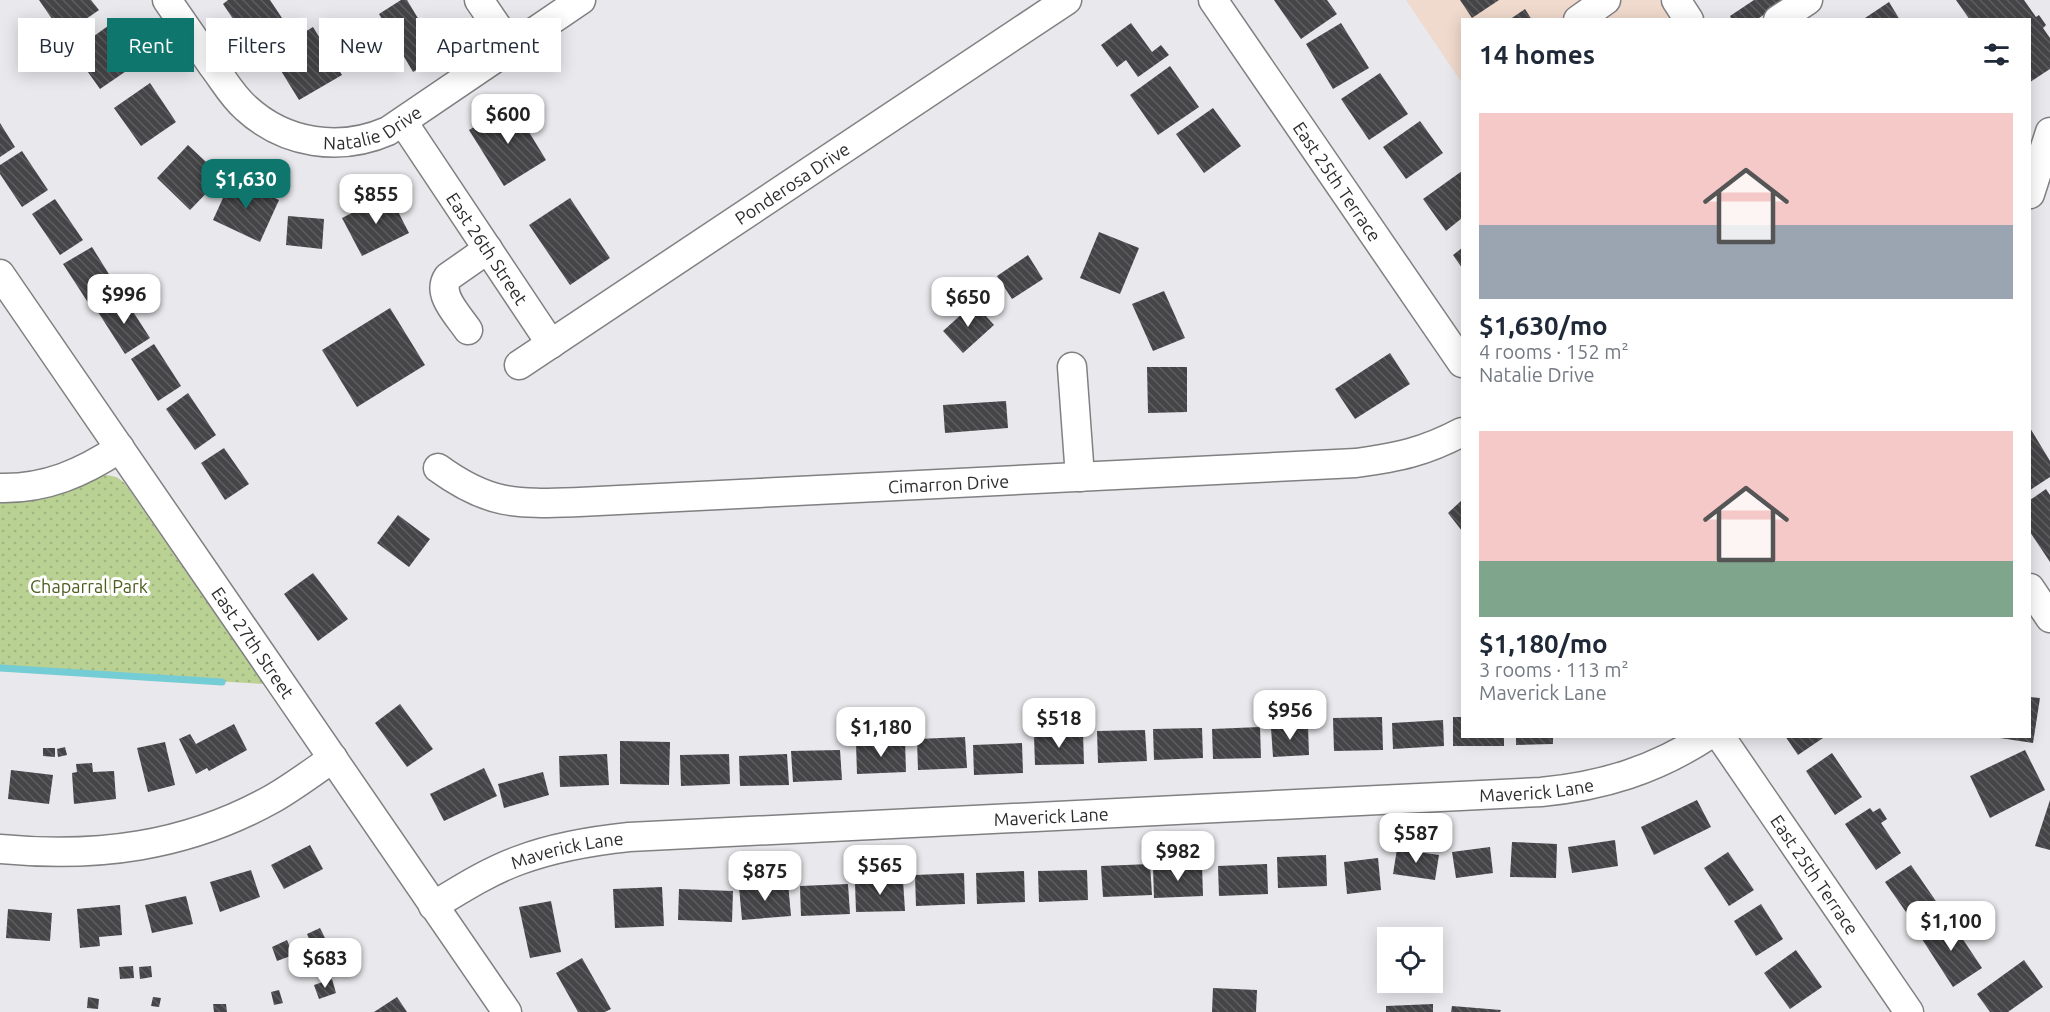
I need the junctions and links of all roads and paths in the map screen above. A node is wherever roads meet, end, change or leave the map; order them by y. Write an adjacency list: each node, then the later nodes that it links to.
1 (167, 0): 15 (street, Natalie Drive)
2 (479, 0): 9 (street)
3 (581, 0): 10 (street, Natalie Drive)
4 (1067, 0): 21 (street, Ponderosa Drive)
5 (1213, 0): 22 (street, East 25th Terrace)
6 (1606, 0): 11 (street)
7 (1676, 0): 12 (street)
8 (1808, 0): 13 (street)
9 (491, 18)
10 (554, 18)
11 (1581, 18)
12 (1688, 18)
13 (1781, 18)
14 (475, 72): 15 (street, Natalie Drive)
15 (403, 122): 18 (street, East 26th Street)
16 (2050, 132): 17 (street)
17 (2031, 191)
18 (488, 249): 20 (street); 21 (street, East 26th Street)
19 (0, 274): 26 (street, East 27th Street)
20 (468, 330)
21 (551, 344): 23 (street, Ponderosa Drive)
22 (1461, 362)
23 (519, 365)
24 (1072, 367): 28 (street)
25 (1461, 432): 28 (street, Cimarron Drive)
26 (120, 448): 29 (street); 34 (street, East 27th Street)
27 (438, 468): 28 (street, Cimarron Drive)
28 (1080, 477)
29 (0, 488)
30 (2031, 590): 31 (street)
31 (2050, 618)
32 (1704, 738): 36 (street, Maverick Lane)
33 (1721, 738): 38 (street, East 25th Terrace)
34 (333, 759): 35 (street); 36 (street, East 27th Street)
35 (0, 849)
36 (434, 906): 37 (street, East 27th Street)
37 (507, 1012)
38 (1909, 1012)

